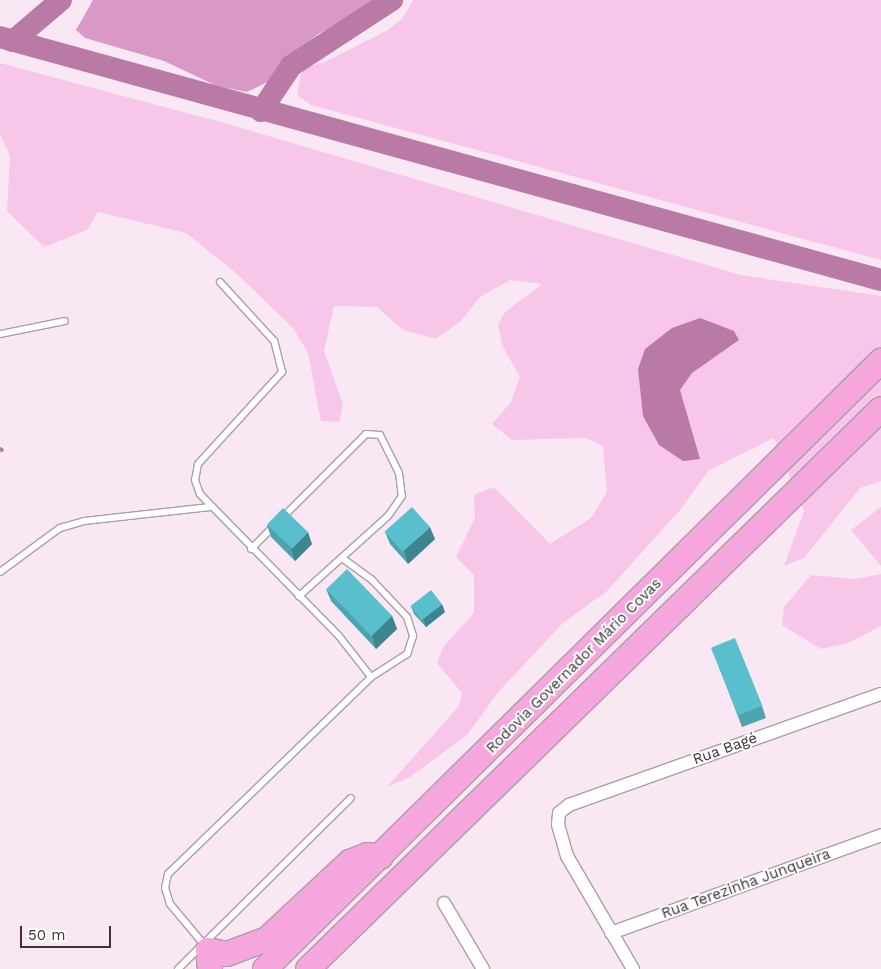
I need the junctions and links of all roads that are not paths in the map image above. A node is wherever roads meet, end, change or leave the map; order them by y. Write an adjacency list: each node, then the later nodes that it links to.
1 (220, 282): 6 (lane)
2 (65, 321): 3 (lane)
3 (0, 334)
4 (881, 361): 15 (highway, Rodovia Governador Mário Covas)
5 (881, 409): 21 (highway, Rodovia Governador Mário Covas)
6 (210, 507): 7 (lane); 9 (lane)
7 (251, 548): 8 (lane); 10 (lane)
8 (342, 558): 10 (lane); 11 (lane)
9 (0, 572)
10 (299, 596): 11 (lane)
11 (371, 677): 18 (lane)
12 (881, 694): 17 (street, Rua Bagé)
13 (351, 798): 18 (lane)
14 (881, 836): 17 (street, Rua Terezinha Junqueira)
15 (381, 857): 18 (highway); 20 (highway, Rodovia Governador Mário Covas)
16 (444, 902): 22 (street)
17 (611, 933): 23 (street)
18 (207, 954): 19 (lane)
19 (178, 969)
20 (265, 969)
21 (308, 969)
22 (483, 969)
23 (633, 969)

